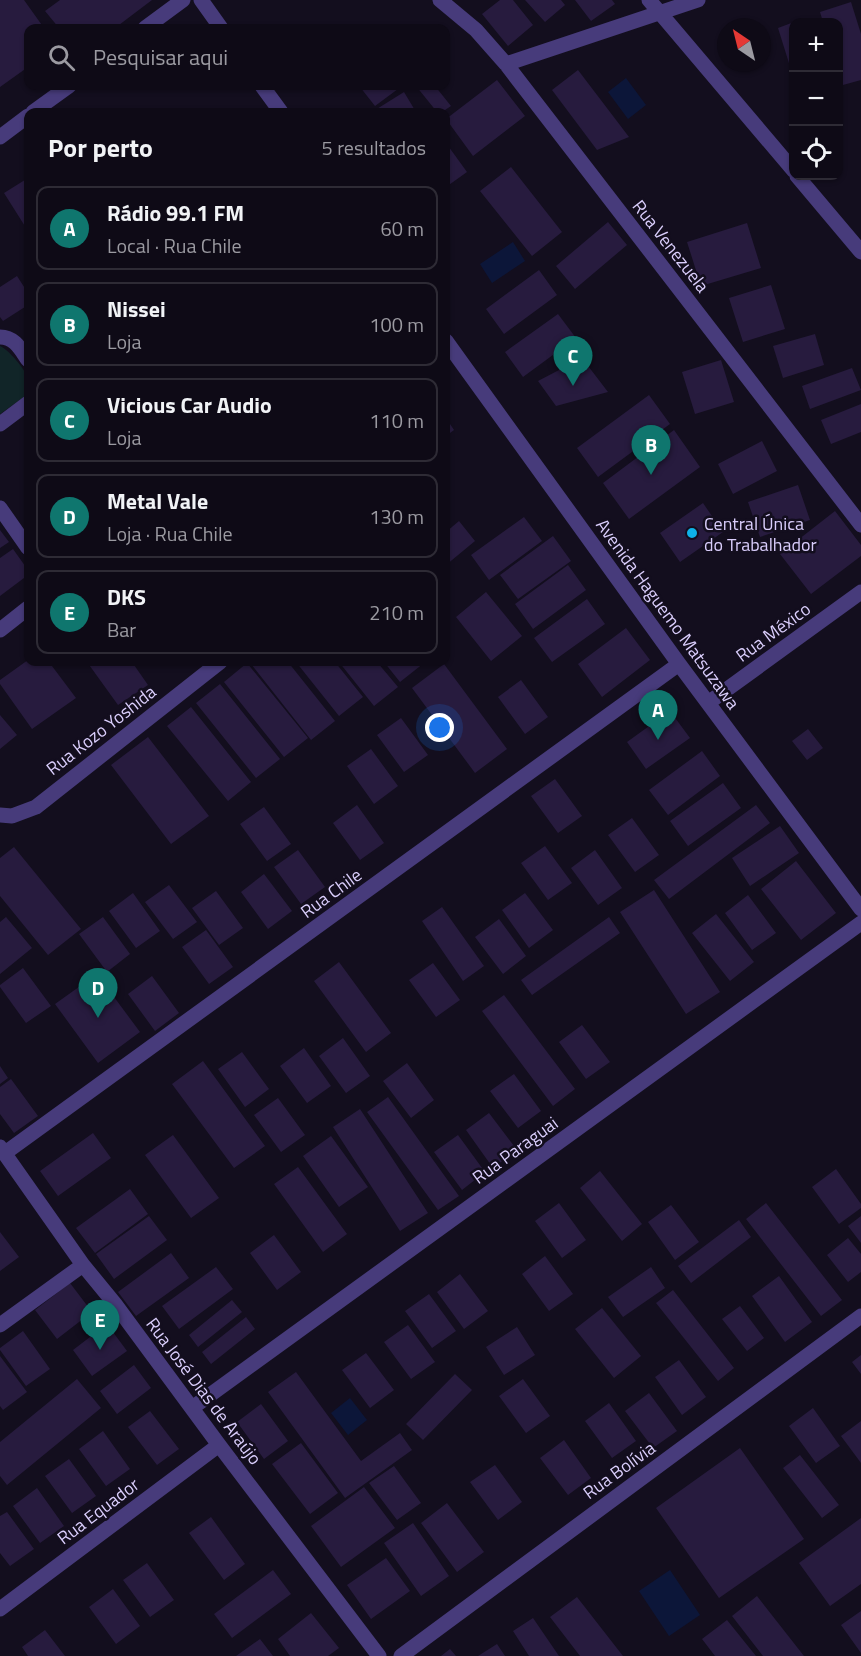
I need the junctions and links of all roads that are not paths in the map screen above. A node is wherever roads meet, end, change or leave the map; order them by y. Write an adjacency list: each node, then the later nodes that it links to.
1 (183, 0): 6 (street)
2 (201, 0): 7 (street)
3 (440, 0): 8 (street, Rua Venezuela)
4 (698, 0): 5 (street)
5 (654, 6): 8 (street); 15 (street)
6 (150, 24)
7 (218, 24)
8 (506, 64): 24 (street, Rua Venezuela)
9 (63, 90): 11 (street)
10 (265, 90): 12 (street)
11 (39, 108)
12 (278, 108)
13 (24, 119): 14 (street)
14 (0, 137)
15 (789, 165)
16 (800, 180): 17 (street)
17 (861, 252)
18 (0, 337): 20 (street)
19 (450, 347): 29 (street, Avenida Haguemo Matsuzawa)
20 (24, 355)
21 (24, 406): 22 (street)
22 (0, 424)
23 (0, 508): 25 (street)
24 (861, 525)
25 (24, 542)
26 (861, 592): 31 (street, Rua México)
27 (24, 611): 28 (street)
28 (0, 630)
29 (679, 664): 31 (street, Avenida Haguemo Matsuzawa); 35 (street, Rua Chile)
30 (215, 666): 32 (street, Rua Kozo Yoshida)
31 (708, 704): 33 (street, Avenida Haguemo Matsuzawa)
32 (0, 815)
33 (861, 909)
34 (861, 923): 39 (street, Rua Paraguai)
35 (3, 1150): 36 (street, Rua José Dias de Araújo)
36 (83, 1265): 38 (street); 39 (street, Rua José Dias de Araújo)
37 (861, 1316): 43 (street, Rua Bolívia)
38 (0, 1325)
39 (192, 1408): 40 (street, Rua José Dias de Araújo)
40 (219, 1445): 41 (street, Rua Equador); 42 (street, Rua José Dias de Araújo)
41 (0, 1609)
42 (371, 1653)
43 (401, 1656)

